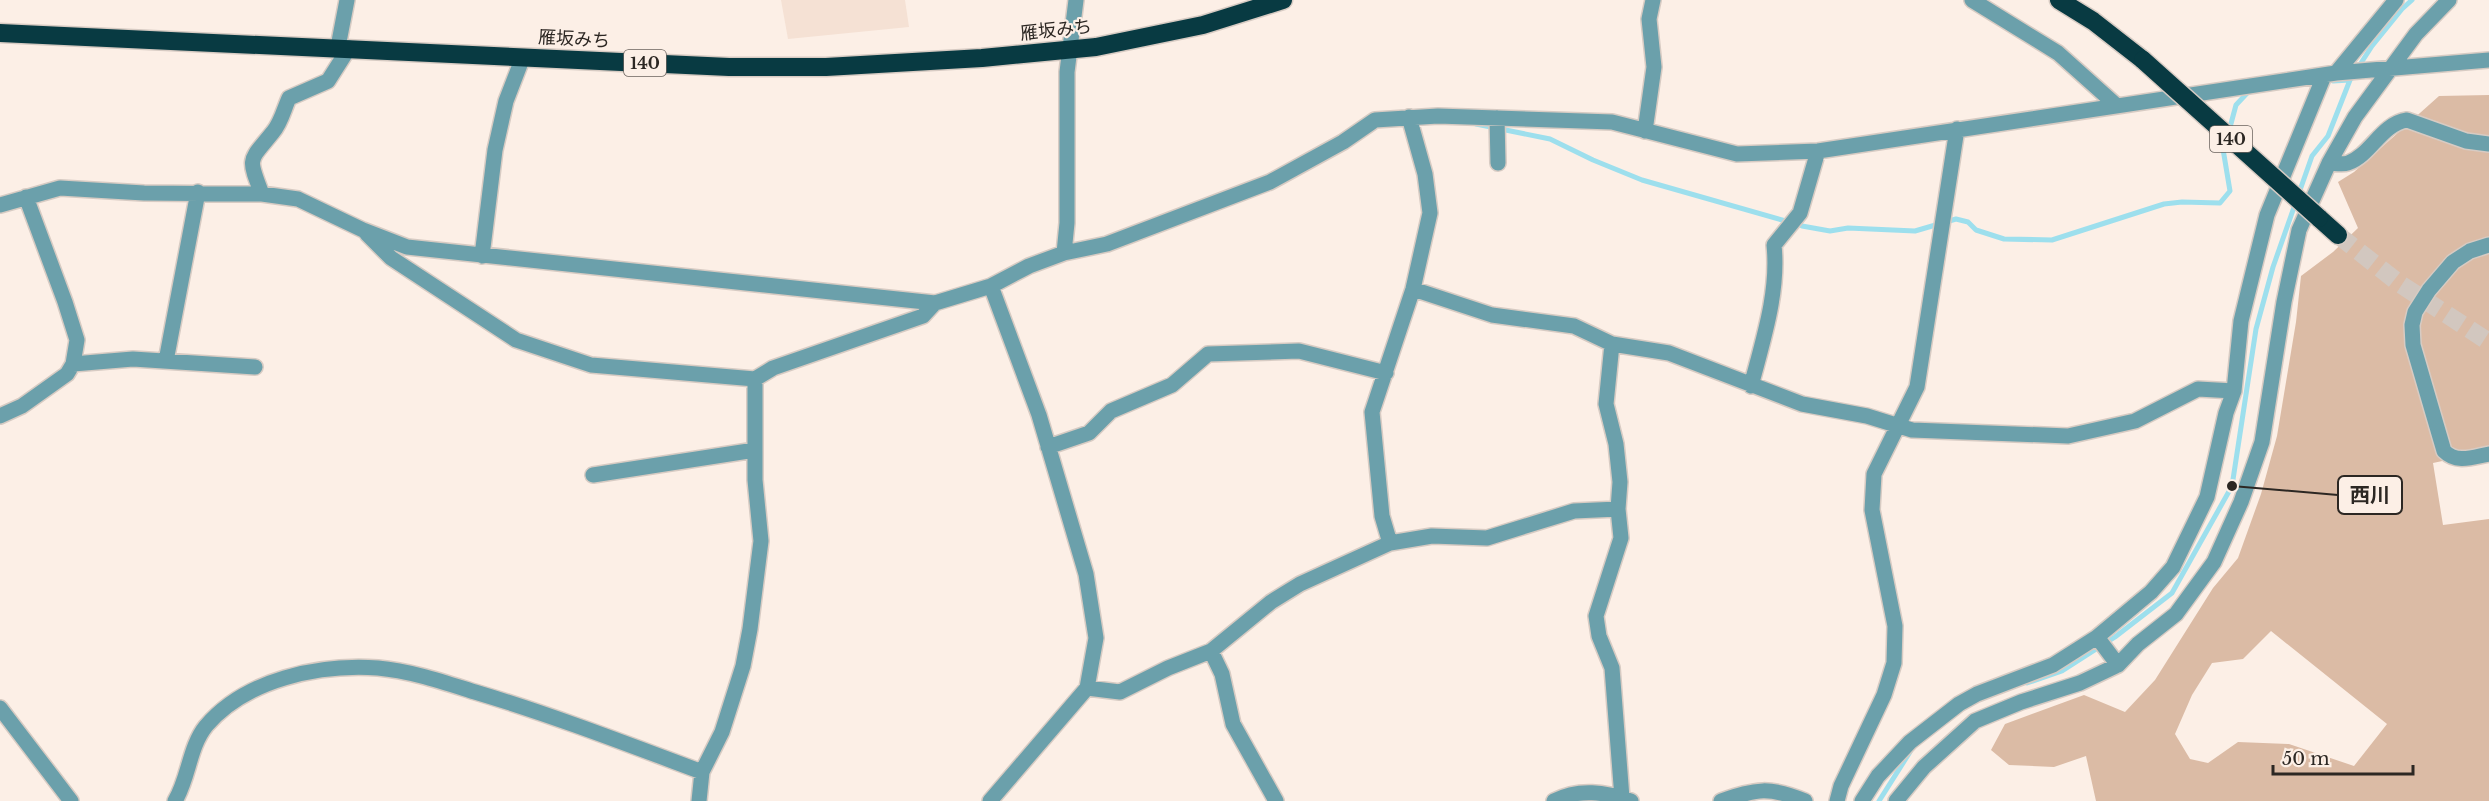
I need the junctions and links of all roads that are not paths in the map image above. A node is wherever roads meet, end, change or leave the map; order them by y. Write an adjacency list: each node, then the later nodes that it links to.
1 (347, 0): 10 (street)
2 (1076, 0): 11 (street)
3 (1283, 0): 11 (highway, 雁坂みち / 140)
4 (1653, 0): 20 (street)
5 (1972, 0): 16 (street)
6 (2059, 0): 30 (highway, 140, bridge)
7 (2396, 0): 15 (street)
8 (2449, 0): 14 (street)
9 (0, 33): 10 (highway, 雁坂みち / 140)
10 (343, 48): 12 (highway, 雁坂みち / 140); 26 (street)
11 (1069, 50): 12 (highway, 雁坂みち / 140); 32 (street)
12 (523, 57): 33 (street)
13 (2489, 60): 14 (street)
14 (2389, 68): 15 (street); 24 (street)
15 (2330, 75): 16 (street); 44 (street)
16 (2116, 105): 19 (street)
17 (1409, 117): 18 (street); 32 (street); 35 (street)
18 (1497, 118): 20 (street); 23 (street)
19 (1957, 129): 22 (street); 46 (street)
20 (1645, 131): 22 (street)
21 (2489, 144): 24 (street)
22 (1818, 150): 43 (street)
23 (1498, 163)
24 (2329, 163): 55 (street)
25 (198, 192): 26 (street); 27 (street); 38 (street)
26 (262, 194): 29 (street)
27 (26, 197): 28 (street); 39 (street)
28 (0, 205)
29 (363, 230): 33 (street); 42 (street)
30 (2338, 235)
31 (2489, 245): 49 (street)
32 (1064, 253): 34 (street)
33 (482, 256): 36 (street)
34 (991, 286): 36 (street); 47 (street)
35 (1413, 289): 37 (street); 41 (street)
36 (935, 303): 42 (street)
37 (1612, 344): 43 (street); 51 (street)
38 (166, 361): 39 (street); 40 (street)
39 (74, 364): 45 (street)
40 (255, 368)
41 (1386, 373): 47 (street); 52 (street)
42 (755, 379): 48 (street)
43 (1751, 386): 46 (street)
44 (2234, 391): 46 (street); 53 (street)
45 (0, 416)
46 (1896, 425): 68 (street)
47 (1048, 447): 56 (street)
48 (755, 450): 50 (street); 58 (street)
49 (2489, 454)
50 (593, 475)
51 (1618, 509): 52 (street); 59 (street)
52 (1390, 543): 54 (street)
53 (2097, 637): 55 (street); 69 (street)
54 (1211, 651): 56 (street); 64 (street)
55 (2118, 665): 70 (street)
56 (1087, 688): 63 (street)
57 (0, 708): 61 (street)
58 (702, 772): 60 (street); 62 (street)
59 (1626, 799): 65 (street)
60 (704, 800)
61 (71, 801)
62 (175, 801)
63 (990, 801)
64 (1276, 801)
65 (1554, 801)
66 (1721, 801): 67 (street)
67 (1805, 801)
68 (1837, 801)
69 (1862, 801)
70 (1896, 801)

